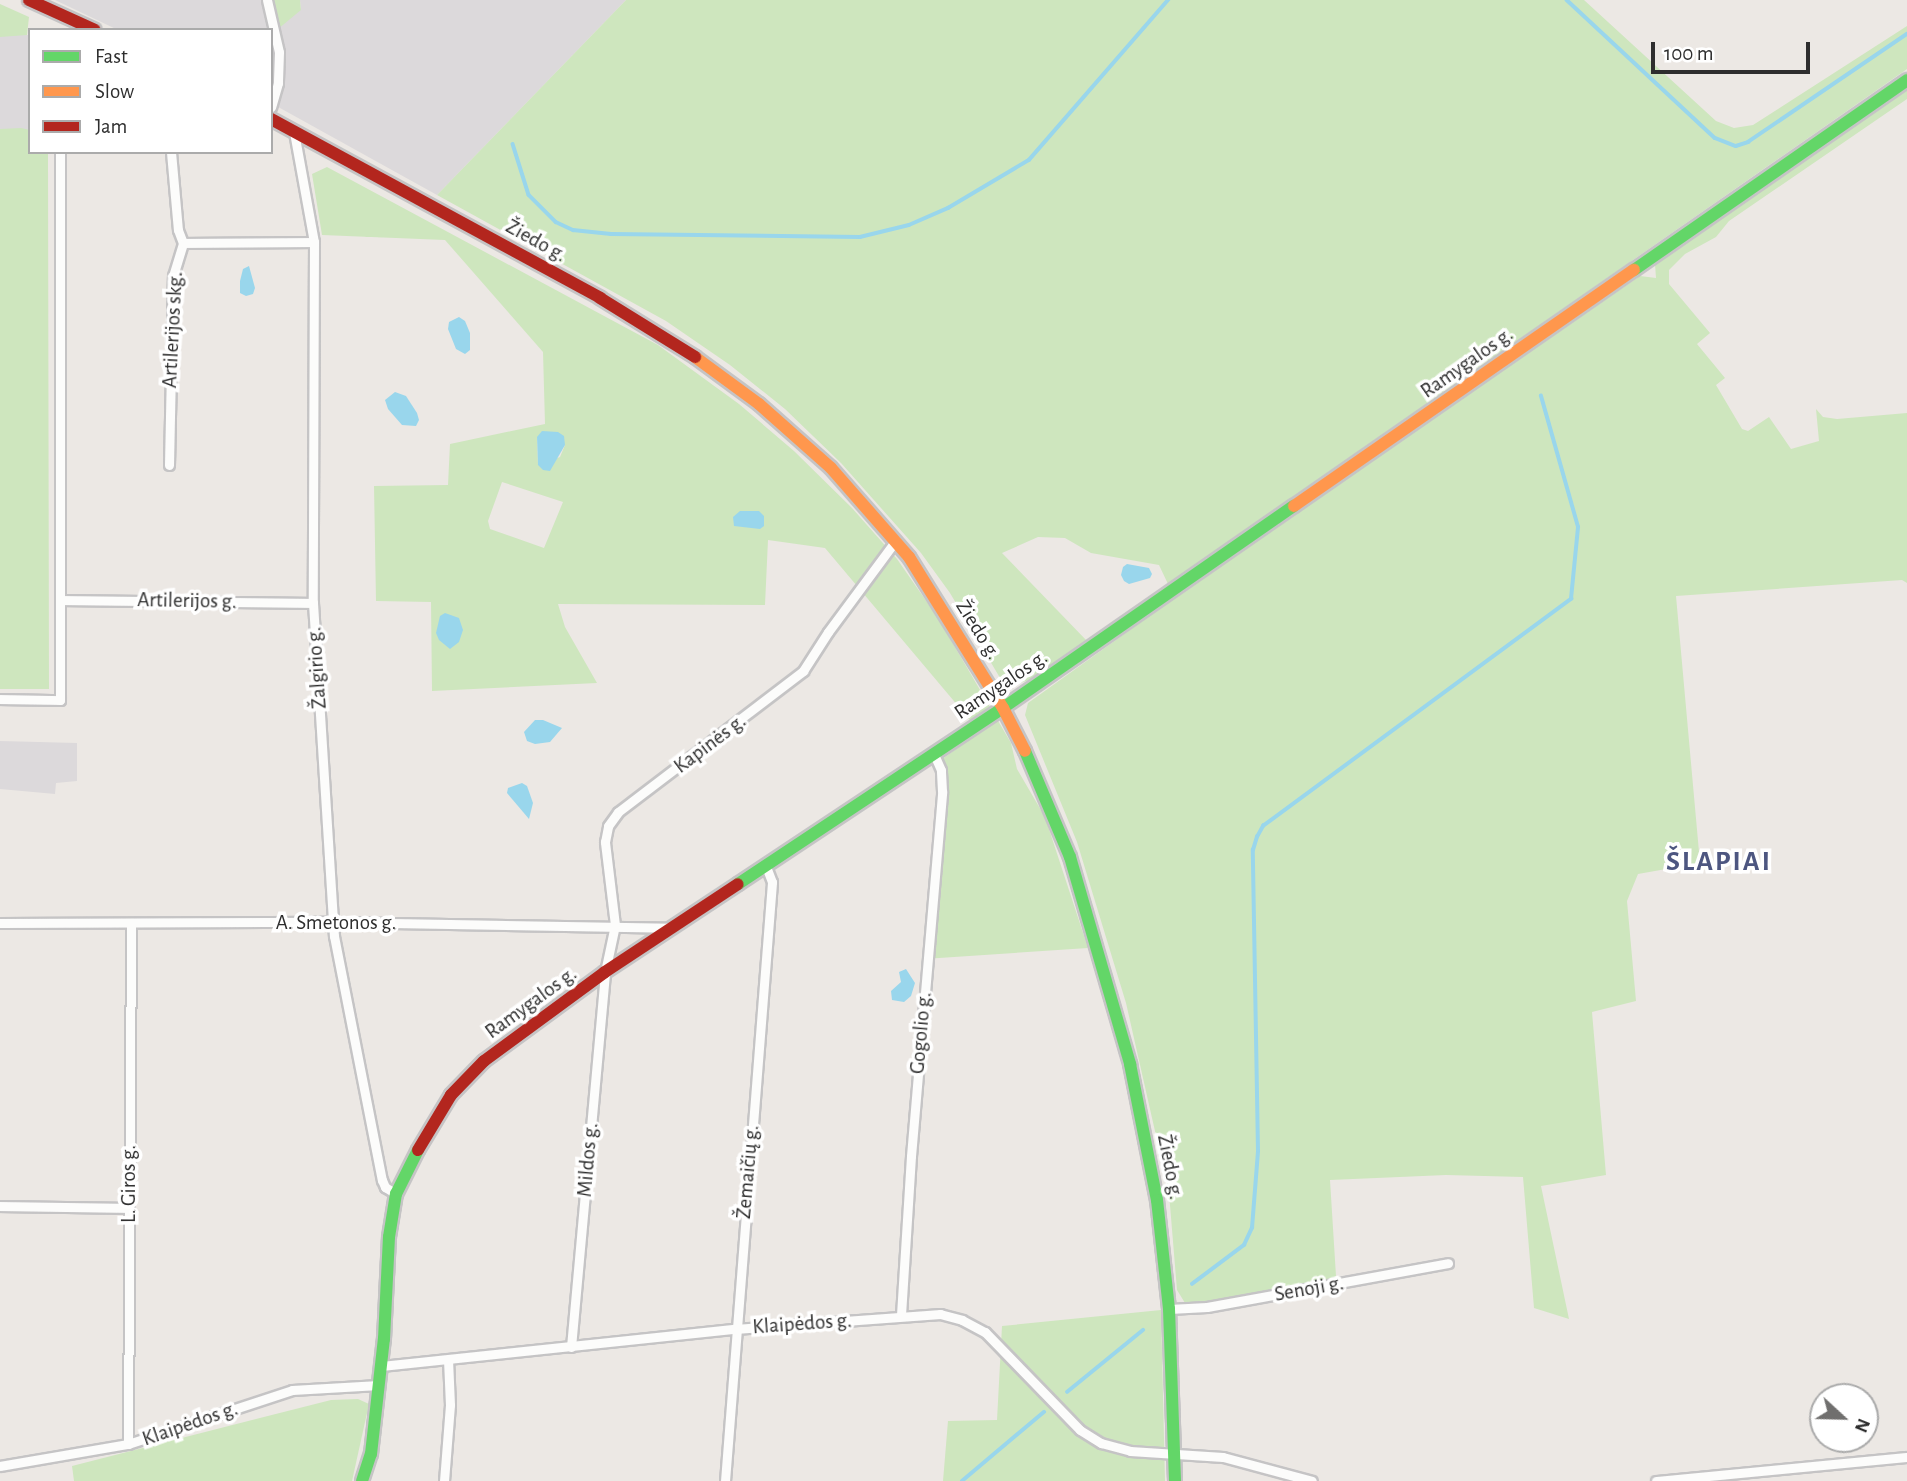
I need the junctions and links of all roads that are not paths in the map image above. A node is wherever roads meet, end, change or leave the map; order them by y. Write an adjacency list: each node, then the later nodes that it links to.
1 (29, 0): 3 (main road)
2 (267, 0): 5 (street)
3 (72, 25)
4 (1907, 80): 17 (main road, Ramygalos g.)
5 (273, 100)
6 (273, 119): 7 (main road, Žiedo g.)
7 (294, 132): 10 (street, Žalgirio g.); 13 (main road, Žiedo g.)
8 (60, 154): 14 (street)
9 (172, 154): 11 (street)
10 (314, 242): 11 (street, Artilerijos skg.); 15 (street, Žalgirio g.)
11 (183, 243): 12 (street, Artilerijos skg.)
12 (169, 466)
13 (896, 540): 17 (main road, Žiedo g.); 23 (street, Kapinės g.)
14 (62, 600): 15 (street, Artilerijos g.); 16 (street)
15 (313, 603): 20 (street, Žalgirio g.)
16 (0, 699)
17 (1003, 708): 18 (main road, Ramygalos g.); 30 (main road, Žiedo g.)
18 (934, 754): 19 (main road, Ramygalos g.); 31 (street, Gogolio g.)
19 (765, 864): 24 (main road, Ramygalos g.); 32 (street, Žemaičių g.)
20 (334, 922): 22 (street, A. Smetonos g.); 23 (street, A. Smetonos g.); 26 (street, Žalgirio g.)
21 (0, 923): 22 (street, A. Smetonos g.)
22 (131, 923): 28 (street, L. Giros g.)
23 (615, 925): 24 (street, A. Smetonos g.); 25 (street, Kapinės g.)
24 (672, 928): 25 (main road, Ramygalos g.)
25 (605, 972): 26 (main road, Ramygalos g.); 33 (street, Mildos g.)
26 (396, 1194): 35 (main road, Ramygalos g.)
27 (0, 1206): 28 (street)
28 (129, 1208): 37 (street, L. Giros g.)
29 (1448, 1263): 30 (street, Senoji g.)
30 (1169, 1309): 38 (main road, Žiedo g.)
31 (901, 1315): 32 (street, Klaipėdos g.); 38 (street, Klaipėdos g.)
32 (735, 1329): 33 (street, Klaipėdos g.); 43 (street, Žemaičių g.)
33 (571, 1347): 34 (street, Klaipėdos g.)
34 (448, 1360): 35 (street, Klaipėdos g.); 42 (street)
35 (381, 1366): 36 (main road, Ramygalos g.)
36 (379, 1385): 37 (street, Klaipėdos g.); 41 (main road, Ramygalos g.)
37 (128, 1444): 40 (street, Klaipėdos g.)
38 (1175, 1453): 44 (main road, Žiedo g.); 45 (street, Klaipėdos g.)
39 (1907, 1457): 46 (street)
40 (0, 1466)
41 (362, 1481)
42 (444, 1481)
43 (725, 1481)
44 (1175, 1481)
45 (1312, 1481)
46 (1656, 1481)

